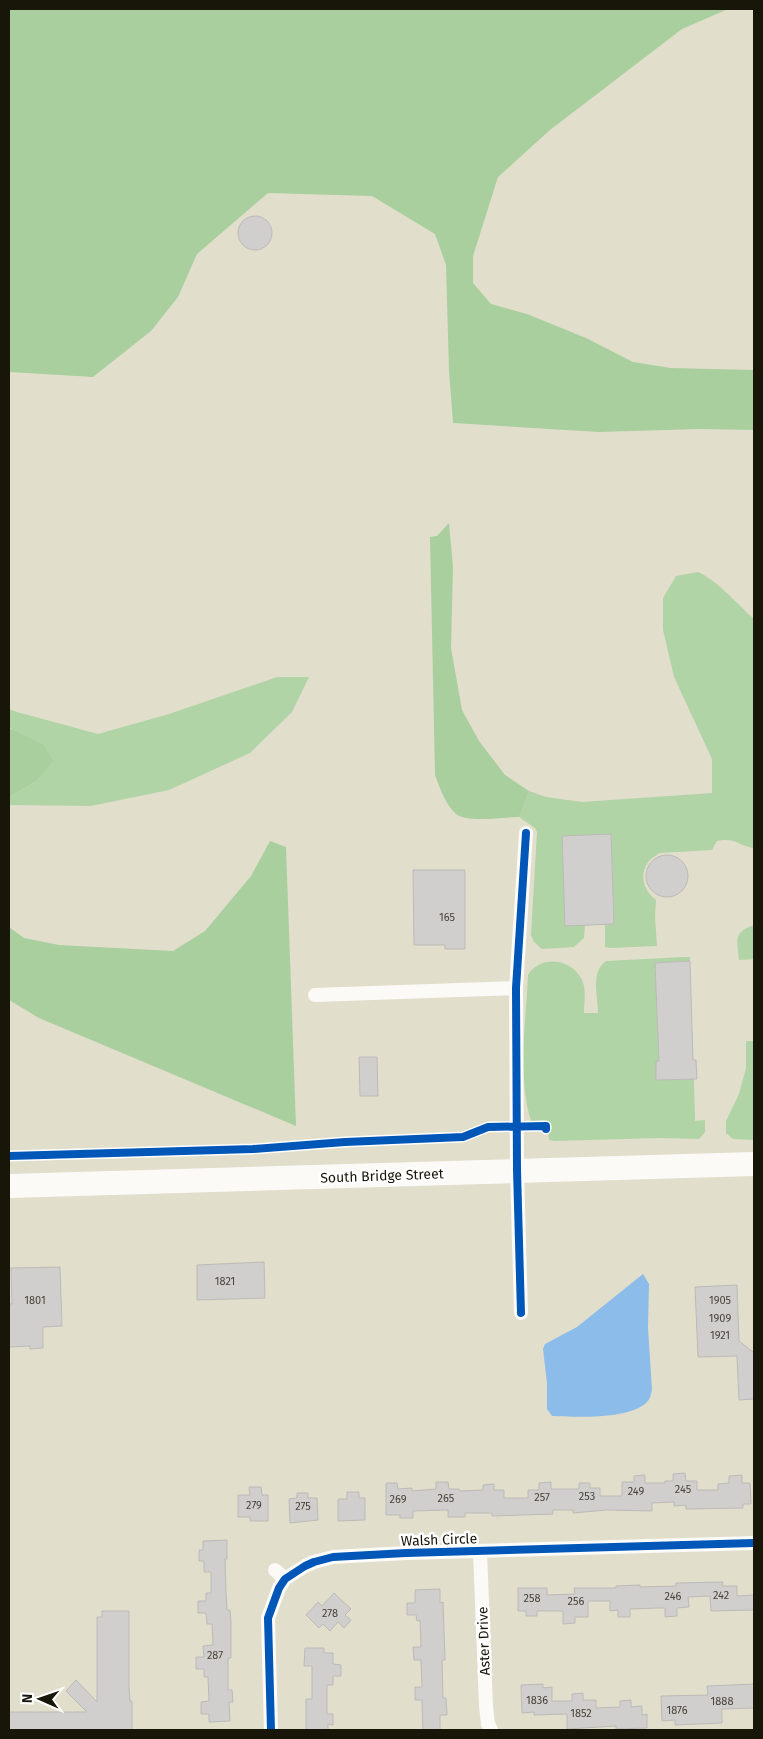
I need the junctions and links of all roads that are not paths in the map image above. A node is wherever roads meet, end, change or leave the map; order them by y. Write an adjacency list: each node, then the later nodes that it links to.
1 (526, 833): 2 (street)
2 (516, 988): 3 (street); 5 (street)
3 (315, 995)
4 (754, 1164): 5 (highway, South Bridge Street)
5 (517, 1170): 6 (highway, South Bridge Street); 7 (street)
6 (9, 1186)
7 (520, 1313)
8 (754, 1543): 9 (street, Walsh Circle)
9 (480, 1551): 10 (street, Walsh Circle); 11 (street, Aster Drive)
10 (272, 1730)
11 (491, 1730)

